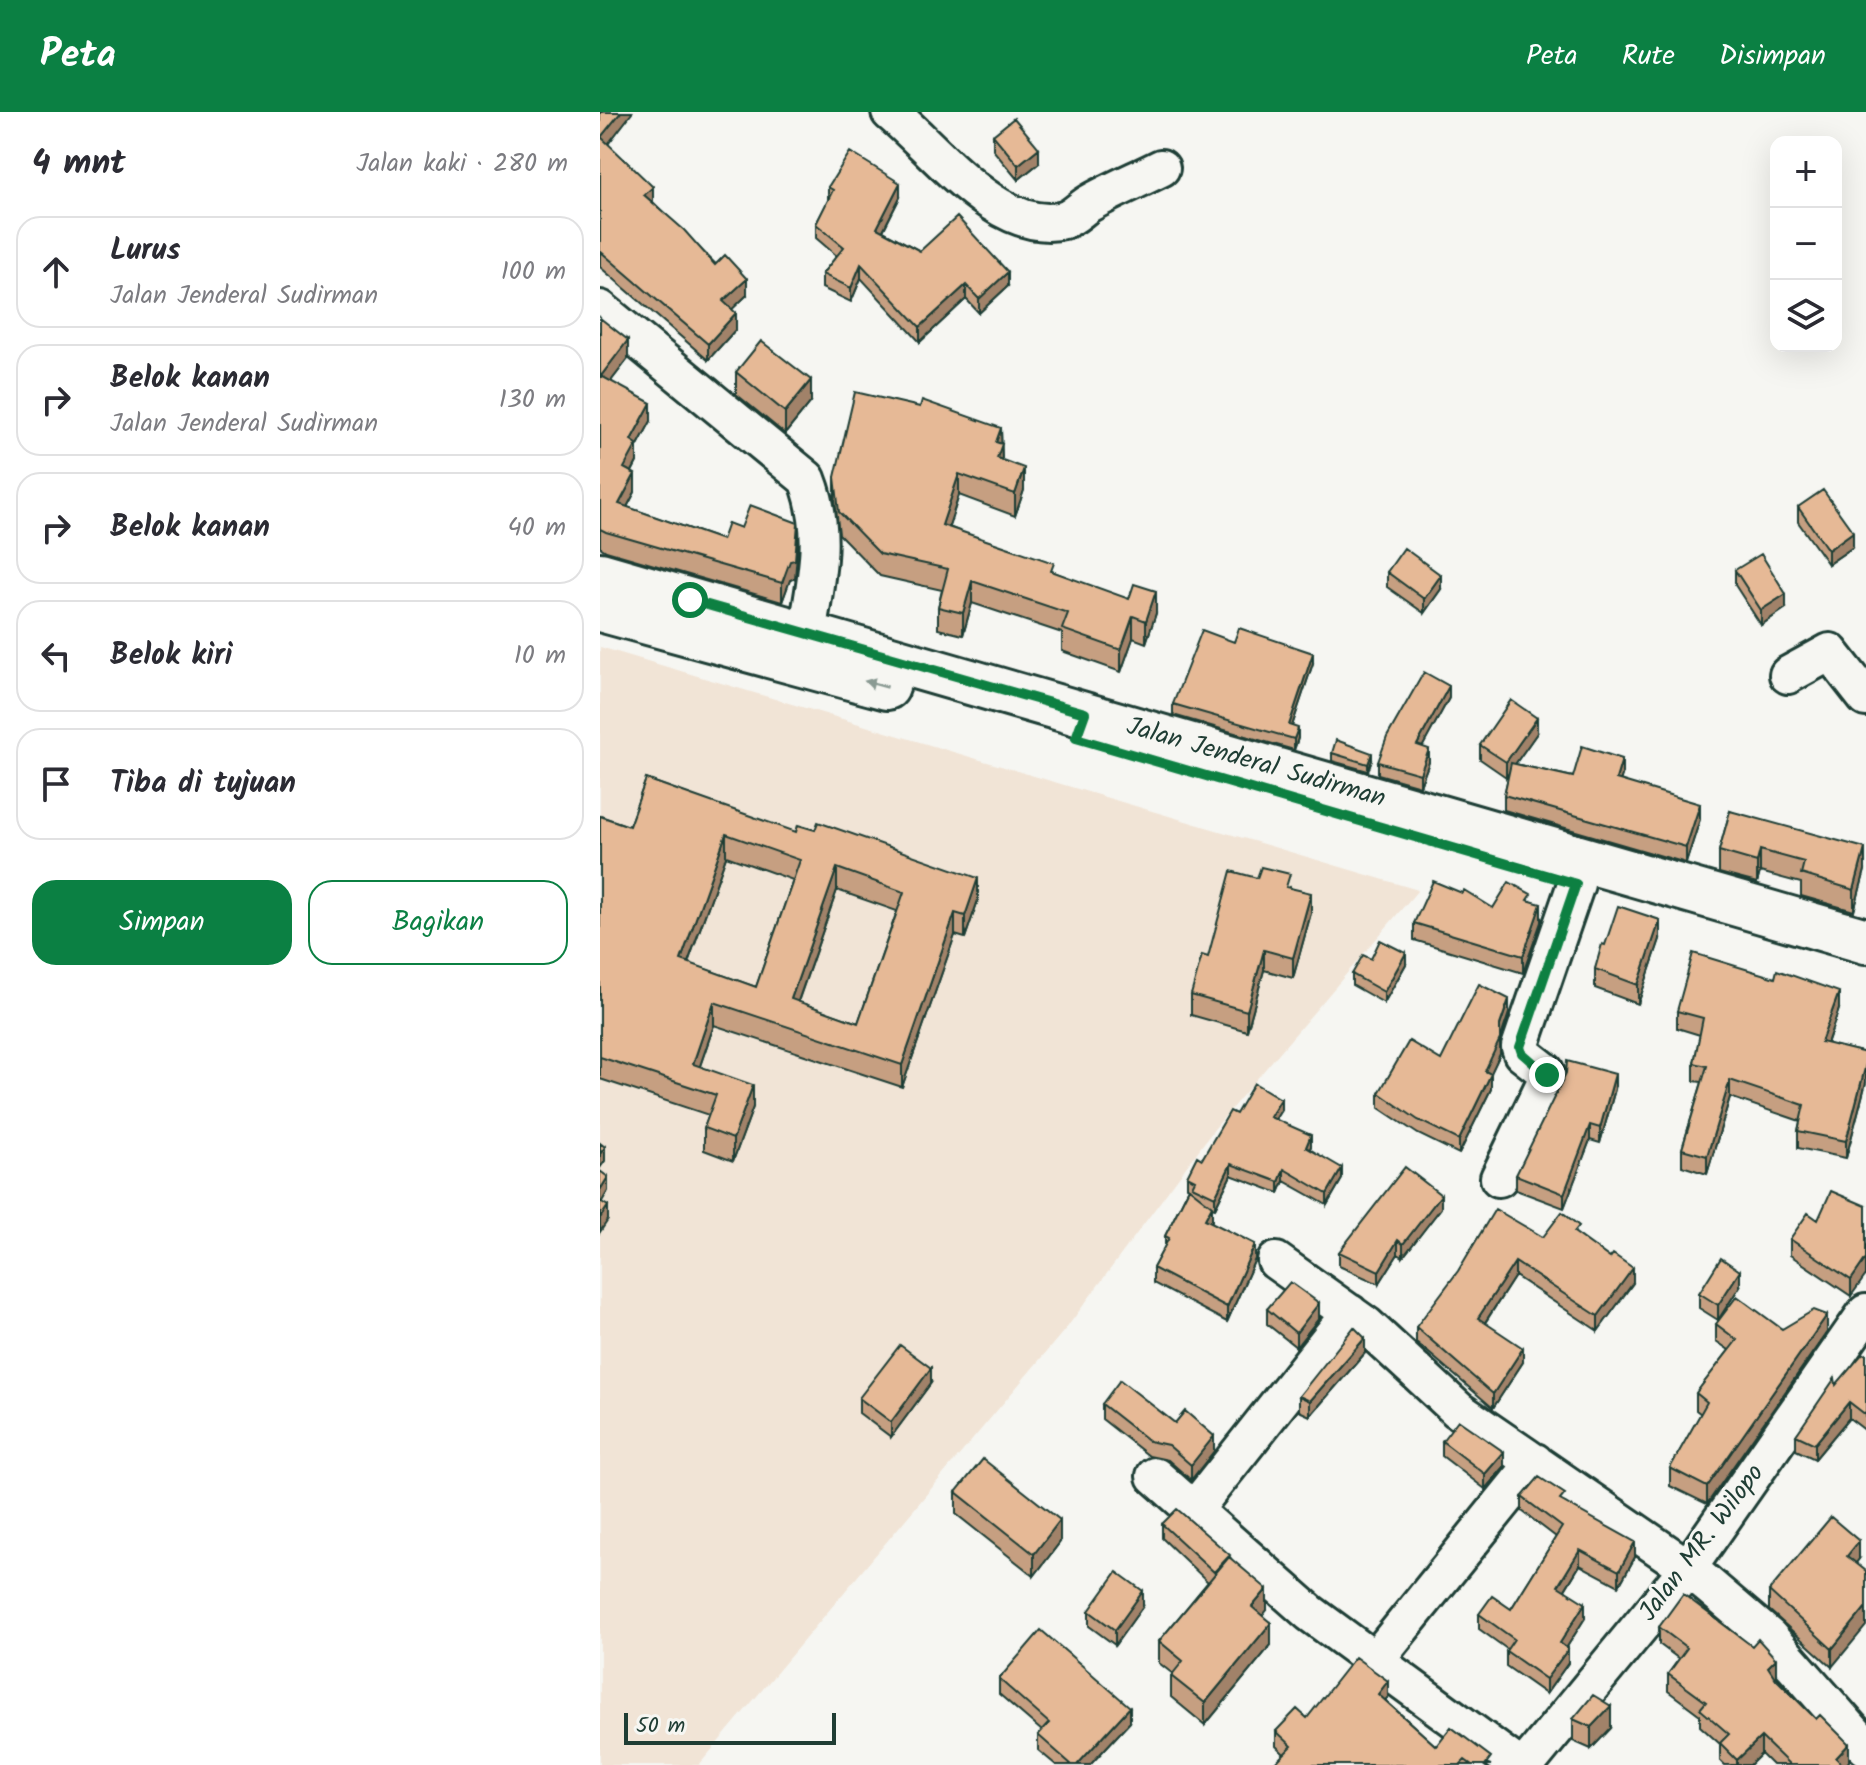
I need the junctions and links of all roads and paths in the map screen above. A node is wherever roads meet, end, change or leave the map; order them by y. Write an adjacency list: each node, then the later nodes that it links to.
1 (890, 112): 2 (street)
2 (1161, 168)
3 (600, 309): 7 (street)
4 (600, 575): 6 (main road, Jalan Jenderal Sudirman)
5 (600, 609): 6 (main road, Jalan Jenderal Sudirman)
6 (686, 616): 7 (main road, Jalan Jenderal Sudirman); 10 (main road, Jalan Jenderal Sudirman, one-way to 6)
7 (807, 633): 10 (main road, Jalan Jenderal Sudirman)
8 (1788, 675): 9 (street)
9 (1866, 698)
10 (1036, 713): 11 (main road, Jalan Jenderal Sudirman)
11 (1434, 830): 12 (main road, Jalan Jenderal Sudirman); 13 (main road, Jalan Jenderal Sudirman)
12 (1576, 884): 14 (main road, Jalan Jenderal Sudirman); 15 (street)
13 (1866, 941)
14 (1866, 969)
15 (1499, 1178)
16 (1276, 1261): 17 (street)
17 (1350, 1313): 19 (street); 21 (street)
18 (1866, 1313): 22 (street, Jalan MR. Wilopo)
19 (1535, 1462): 22 (street); 23 (street)
20 (1155, 1476): 21 (street)
21 (1193, 1511): 23 (street)
22 (1688, 1568): 24 (street); 26 (street, Jalan MR. Wilopo)
23 (1376, 1659): 25 (street)
24 (1860, 1723)
25 (1517, 1765)
26 (1526, 1765)

